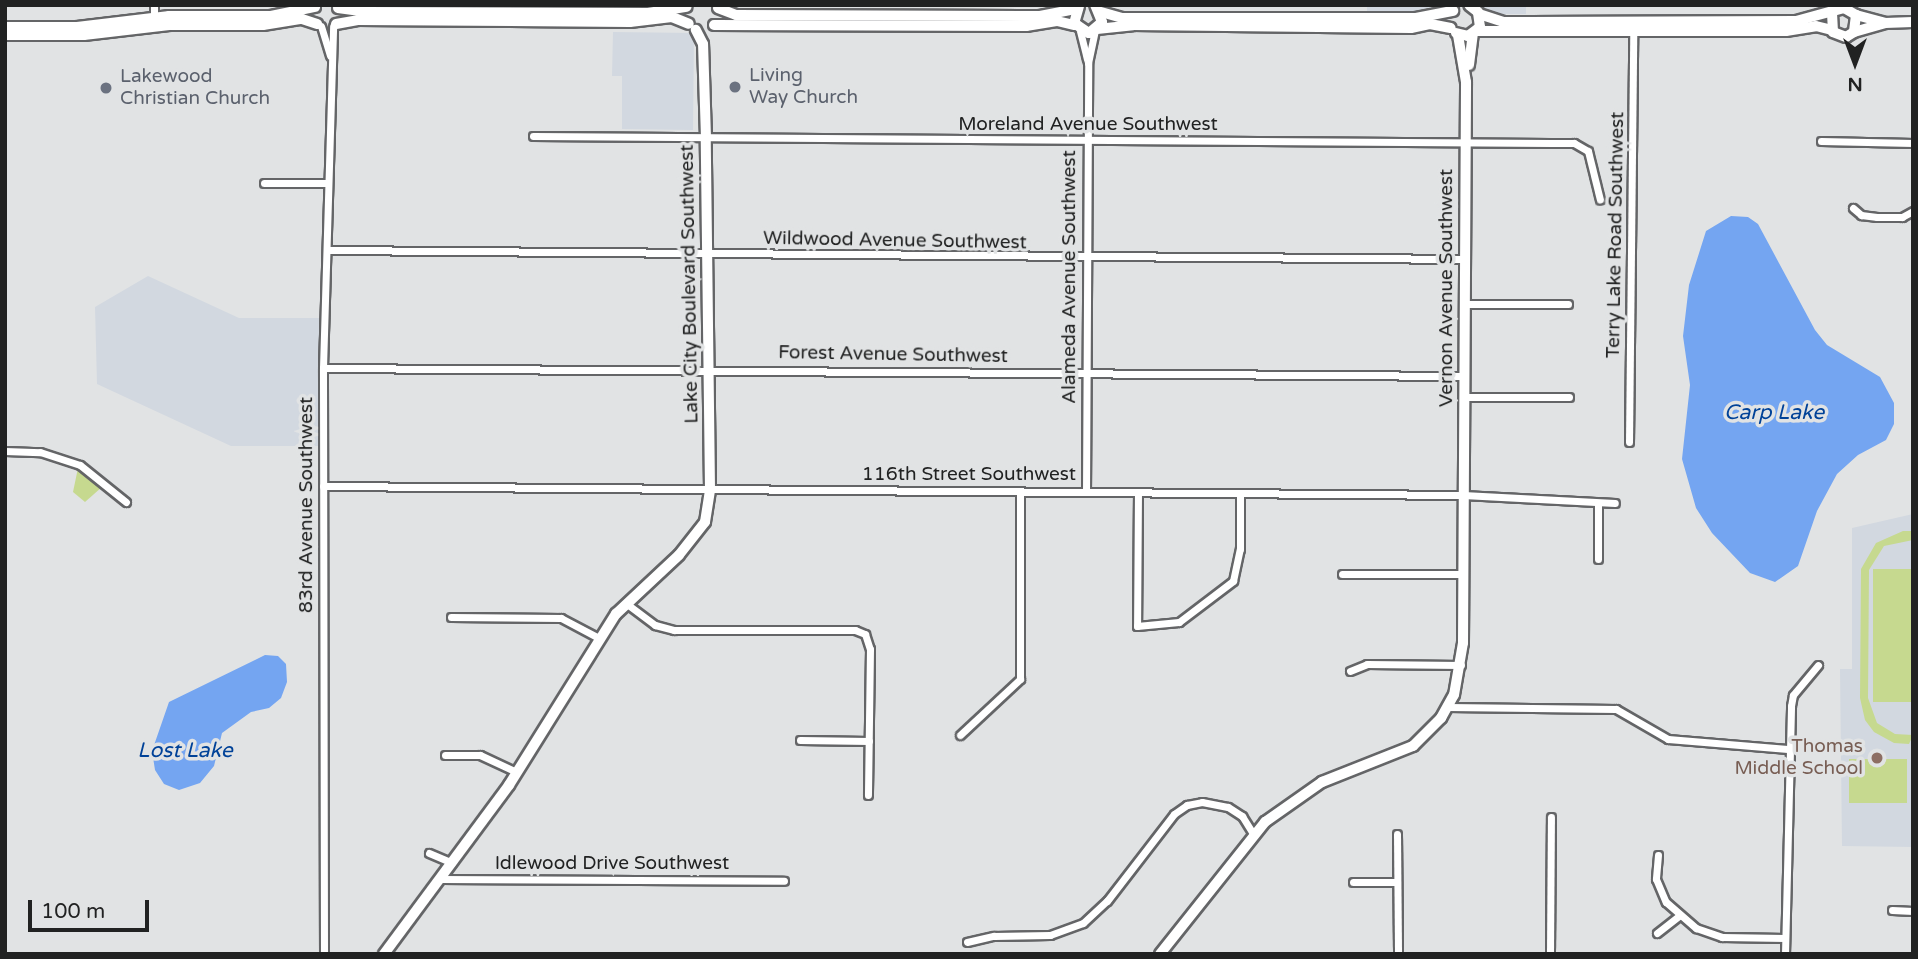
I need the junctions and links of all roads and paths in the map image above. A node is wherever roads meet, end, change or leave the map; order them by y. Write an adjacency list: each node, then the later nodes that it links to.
1 (154, 5): 12 (street)
2 (316, 6): 12 (main road); 15 (main road)
3 (337, 6): 4 (main road); 16 (main road)
4 (687, 6): 18 (main road, Lake City Boulevard Southwest)
5 (717, 6): 6 (main road); 19 (main road)
6 (1079, 6): 20 (main road)
7 (1457, 7): 8 (main road); 24 (main road, Vernon Avenue Southwest)
8 (1098, 8): 21 (main road)
9 (1474, 8): 10 (main road); 25 (main road, Vernon Avenue Southwest)
10 (1835, 10): 11 (main road); 23 (main road)
11 (1853, 11): 14 (main road); 26 (main road)
12 (155, 18): 17 (main road)
13 (1913, 22): 14 (main road)
14 (1885, 23): 26 (main road)
15 (319, 25): 16 (main road); 27 (main road); 29 (street, 83rd Avenue Southwest)
16 (334, 25): 18 (main road); 29 (street, 83rd Avenue Southwest)
17 (5, 27)
18 (692, 27): 19 (main road); 28 (main road, Lake City Boulevard Southwest)
19 (713, 27): 20 (main road); 28 (main road)
20 (1077, 28): 21 (main road); 30 (street, Alameda Avenue Southwest)
21 (1096, 30): 24 (main road); 30 (street, Alameda Avenue Southwest)
22 (1633, 30): 23 (main road); 25 (main road); 55 (street, Terry Lake Road Southwest)
23 (1832, 30): 26 (main road)
24 (1455, 32): 25 (main road); 31 (main road, Vernon Avenue Southwest)
25 (1475, 32): 31 (main road, Vernon Avenue Southwest)
26 (1854, 32)
27 (5, 35)
28 (702, 44): 33 (main road, Lake City Boulevard Southwest)
29 (330, 56): 39 (street, 83rd Avenue Southwest)
30 (1088, 63): 34 (street, Alameda Avenue Southwest)
31 (1466, 82): 36 (main road, Vernon Avenue Southwest)
32 (533, 136): 33 (street, Moreland Avenue Southwest)
33 (706, 138): 34 (street, Moreland Avenue Southwest); 44 (main road, Lake City Boulevard Southwest)
34 (1087, 140): 36 (street, Moreland Avenue Southwest); 45 (street, Alameda Avenue Southwest)
35 (1821, 141): 37 (street)
36 (1465, 143): 40 (street, Moreland Avenue Southwest); 46 (main road, Vernon Avenue Southwest)
37 (1913, 143)
38 (264, 183): 39 (street)
39 (327, 183): 43 (street, 83rd Avenue Southwest)
40 (1600, 200)
41 (1853, 208): 42 (street)
42 (1913, 211)
43 (327, 250): 44 (street, Wildwood Avenue Southwest); 49 (street, 83rd Avenue Southwest)
44 (707, 254): 45 (street, Wildwood Avenue Southwest); 50 (main road, Lake City Boulevard Southwest)
45 (1086, 259): 46 (street, Wildwood Avenue Southwest); 51 (street, Alameda Avenue Southwest)
46 (1463, 260): 47 (main road, Vernon Avenue Southwest)
47 (1463, 304): 48 (street); 52 (main road, Vernon Avenue Southwest)
48 (1568, 304)
49 (323, 368): 50 (street, Forest Avenue Southwest); 57 (street, 83rd Avenue Southwest)
50 (709, 368): 51 (street, Forest Avenue Southwest); 58 (main road, Lake City Boulevard Southwest)
51 (1086, 373): 52 (street, Forest Avenue Southwest); 60 (street, Alameda Avenue Southwest)
52 (1463, 376): 53 (main road, Vernon Avenue Southwest)
53 (1463, 397): 54 (street); 63 (main road, Vernon Avenue Southwest)
54 (1569, 397)
55 (1629, 442)
56 (5, 451): 64 (street)
57 (323, 486): 58 (street, 116th Street Southwest); 100 (street, 83rd Avenue Southwest)
58 (710, 489): 59 (street, 116th Street Southwest); 70 (main road, Lake City Boulevard Southwest)
59 (1020, 491): 60 (street, 116th Street Southwest); 77 (street)
60 (1086, 492): 61 (street, 116th Street Southwest)
61 (1138, 492): 62 (street, 116th Street Southwest); 62 (street)
62 (1240, 493): 63 (street, 116th Street Southwest)
63 (1463, 495): 65 (street, 116th Street Southwest); 69 (main road, Vernon Avenue Southwest)
64 (126, 502)
65 (1598, 503): 66 (street, 116th Street Southwest); 67 (street)
66 (1615, 503)
67 (1598, 559)
68 (1342, 574): 69 (street)
69 (1463, 574): 73 (main road, Vernon Avenue Southwest)
70 (627, 604): 72 (main road); 79 (street)
71 (451, 617): 72 (street)
72 (599, 638): 82 (main road)
73 (1461, 665): 75 (street); 76 (main road, Vernon Avenue Southwest)
74 (1818, 665): 80 (street)
75 (1350, 671)
76 (1448, 707): 80 (street); 86 (main road)
77 (960, 735)
78 (800, 740): 79 (street)
79 (869, 741): 83 (street)
80 (1788, 749): 98 (street)
81 (445, 755): 82 (street)
82 (516, 772): 89 (main road)
83 (868, 795)
84 (1550, 817): 104 (street)
85 (1397, 834): 93 (street)
86 (1254, 835): 99 (street); 102 (main road)
87 (429, 853): 89 (street)
88 (1658, 855): 96 (street)
89 (451, 862): 90 (main road)
90 (440, 879): 91 (street, Idlewood Drive Southwest); 101 (main road)
91 (784, 881)
92 (1353, 882): 93 (street)
93 (1397, 882): 103 (street)
94 (1892, 910): 95 (street)
95 (1913, 911)
96 (1679, 916): 97 (street); 98 (street)
97 (1657, 933)
98 (1785, 938): 105 (street)
99 (967, 943)
100 (324, 954)
101 (384, 954)
102 (1160, 954)
103 (1398, 954)
104 (1550, 954)
105 (1785, 954)

